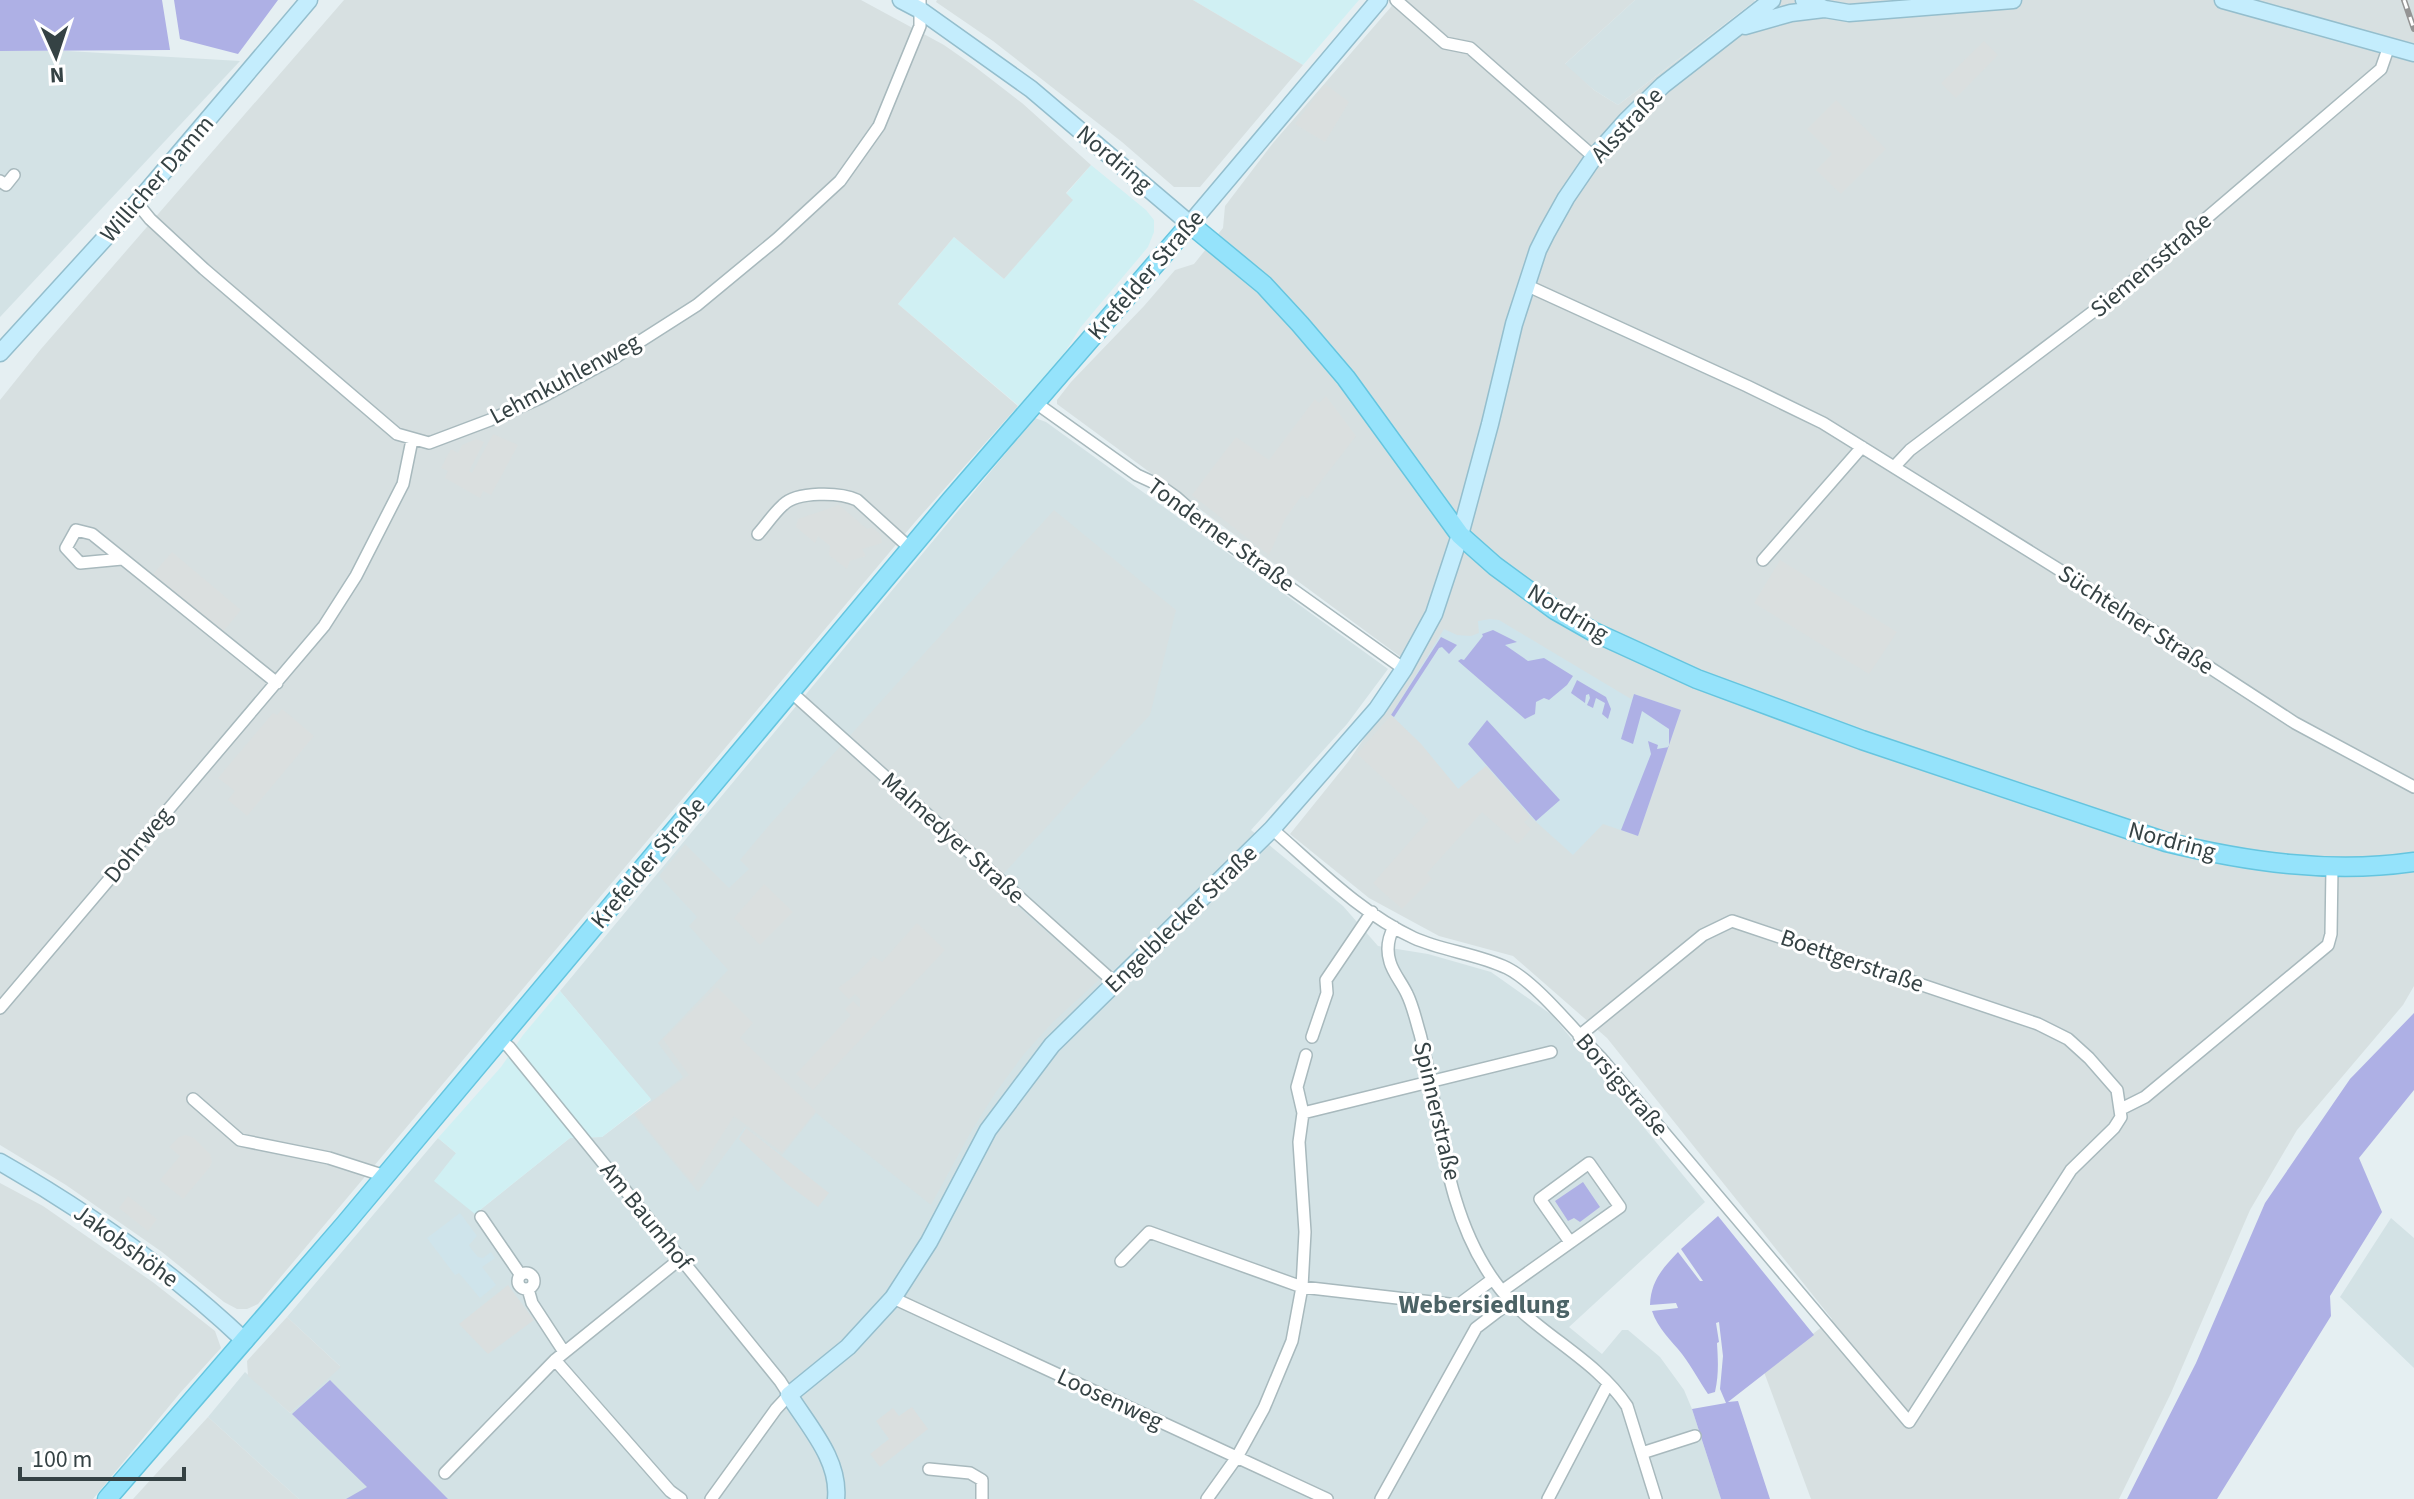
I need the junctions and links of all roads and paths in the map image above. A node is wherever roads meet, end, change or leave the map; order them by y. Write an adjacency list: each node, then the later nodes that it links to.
1 (309, 0): 17 (street, Willicher Damm)
2 (901, 0): 10 (street, Nordring)
3 (1379, 0): 18 (street, Krefelder Straße)
4 (1396, 0): 14 (street)
5 (1772, 0): 11 (street, Alsstraße)
6 (1804, 0): 9 (street)
7 (2013, 0): 9 (street)
8 (2223, 0): 12 (street)
9 (1823, 4): 11 (street)
10 (920, 5): 18 (street, Nordring); 22 (street, Lehmkuhlenweg)
11 (1735, 28): 14 (street, Alsstraße)
12 (2389, 46): 13 (street); 24 (street, Siemensstraße)
13 (2414, 53)
14 (1594, 157): 19 (street, Alsstraße)
15 (14, 175): 16 (street)
16 (0, 181)
17 (137, 203): 20 (street, Willicher Damm); 22 (street)
18 (1190, 224): 21 (main road, Krefelder Straße); 26 (main road, Nordring)
19 (1526, 285): 23 (street, Süchtelner Straße); 26 (street, Engelblecker Straße)
20 (0, 353)
21 (1036, 403): 27 (main road, Krefelder Straße); 30 (street, Tonderner Straße)
22 (412, 440): 31 (street, Dohrweg)
23 (1862, 447): 24 (street, Süchtelner Straße); 29 (street)
24 (1894, 467): 33 (street, Süchtelner Straße)
25 (758, 534): 27 (street)
26 (1460, 535): 30 (street, Engelblecker Straße); 36 (main road, Nordring)
27 (911, 549): 32 (main road, Krefelder Straße)
28 (122, 559): 28 (street); 31 (street)
29 (1763, 560)
30 (1404, 669): 34 (street, Engelblecker Straße)
31 (277, 683): 40 (street, Dohrweg)
32 (791, 692): 39 (street, Malmedyer Straße); 43 (main road, Krefelder Straße)
33 (2414, 787)
34 (1272, 829): 37 (street, Borsigstraße); 39 (street, Engelblecker Straße)
35 (2414, 862): 36 (main road, Nordring)
36 (2332, 868): 48 (street)
37 (1372, 912): 38 (street, Borsigstraße); 42 (street)
38 (1394, 927): 41 (street, Borsigstraße); 46 (street, Spinnerstraße)
39 (1115, 983): 59 (street, Engelblecker Straße)
40 (0, 1008)
41 (1579, 1036): 48 (street, Boettgerstraße); 48 (street, Borsigstraße)
42 (1312, 1037)
43 (500, 1040): 51 (main road, Krefelder Straße); 54 (street, Am Baumhof)
44 (1551, 1052): 46 (street)
45 (1306, 1055): 49 (street)
46 (1429, 1081): 49 (street); 56 (street, Spinnerstraße)
47 (193, 1099): 51 (street)
48 (2121, 1109)
49 (1303, 1113): 57 (street)
50 (0, 1162): 61 (street, Jakobshöhe)
51 (385, 1176): 61 (main road, Krefelder Straße)
52 (481, 1217): 62 (street)
53 (1570, 1242): 53 (street); 58 (street)
54 (680, 1259): 62 (street); 64 (street, Am Baumhof)
55 (1121, 1261): 57 (street)
56 (1493, 1279): 57 (street); 58 (street, Spinnerstraße)
57 (1302, 1287): 67 (street)
58 (1502, 1291): 60 (street, Spinnerstraße)
59 (893, 1298): 64 (street, Engelblecker Straße); 67 (street, Loosenweg)
60 (1510, 1302): 63 (street, Spinnerstraße); 77 (street)
61 (245, 1341): 71 (main road, Krefelder Straße)
62 (560, 1356): 69 (street); 72 (street)
63 (1608, 1384): 66 (street, Spinnerstraße); 78 (street)
64 (789, 1395): 73 (street); 74 (street)
65 (1695, 1436): 66 (street)
66 (1642, 1453): 79 (street, Spinnerstraße)
67 (1237, 1457): 75 (street); 76 (street, Loosenweg)
68 (929, 1469): 70 (street)
69 (445, 1473)
70 (985, 1498)
71 (107, 1499)
72 (681, 1499)
73 (711, 1499)
74 (836, 1499)
75 (1207, 1499)
76 (1327, 1499)
77 (1381, 1499)
78 (1548, 1499)
79 (1656, 1499)

